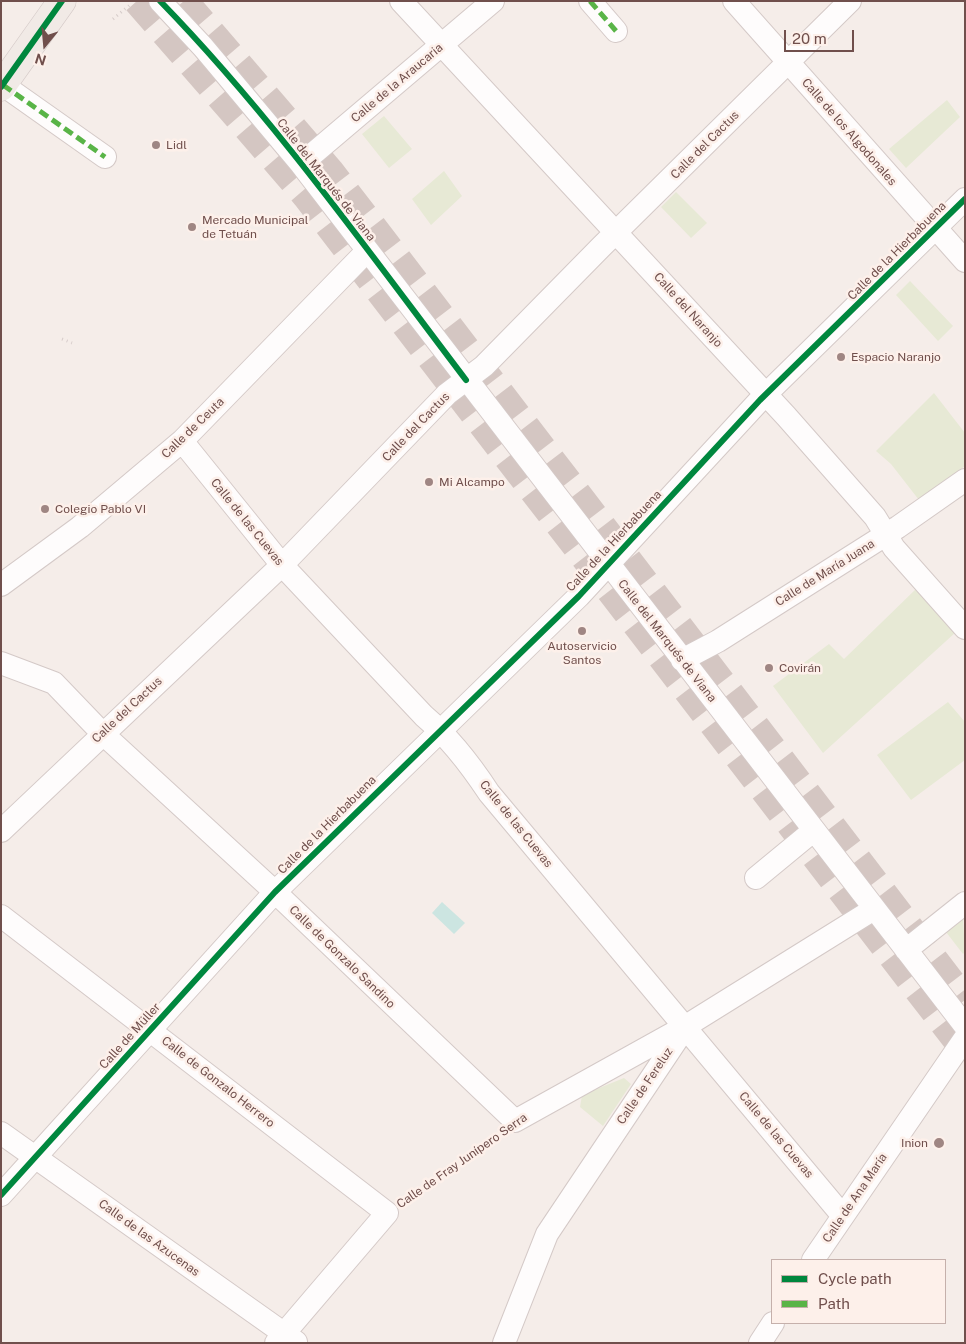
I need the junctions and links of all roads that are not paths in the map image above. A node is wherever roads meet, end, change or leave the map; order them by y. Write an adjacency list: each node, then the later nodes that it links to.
1 (62, 1): 11 (main road)
2 (160, 1): 13 (street, Calle del Marqués de Viana)
3 (401, 1): 9 (street, Calle del Naranjo)
4 (493, 1): 9 (street, Calle de la Araucaria)
5 (590, 1): 8 (street)
6 (734, 1): 10 (street, Calle de los Algodonales)
7 (850, 1): 10 (street, Calle del Cactus)
8 (616, 31)
9 (441, 46): 13 (street, Calle de la Araucaria); 16 (street, Calle del Naranjo)
10 (788, 62): 15 (street, Calle de los Algodonales); 16 (street, Calle del Cactus)
11 (2, 86): 12 (street)
12 (105, 157)
13 (301, 164): 17 (street, Calle del Marqués de Viana)
14 (965, 199): 15 (street, Calle de la Hierbabuena)
15 (935, 229): 18 (street, Calle de los Algodonales); 20 (street, Calle de la Hierbabuena)
16 (616, 232): 19 (street, Calle del Cactus); 20 (street, Calle del Naranjo)
17 (367, 251): 19 (street, Calle del Marqués de Viana); 21 (street, Calle de Ceuta)
18 (965, 261)
19 (466, 380): 24 (street, Calle del Marqués de Viana); 25 (street, Calle del Cactus)
20 (766, 395): 23 (street, Calle del Naranjo); 24 (street, Calle de la Hierbabuena)
21 (182, 441): 25 (street, Calle de las Cuevas); 26 (street, Calle de Ceuta)
22 (965, 480): 23 (street, Calle de María Juana)
23 (886, 535): 27 (street, Calle del Naranjo); 28 (street, Calle de María Juana)
24 (607, 564): 28 (street, Calle del Marqués de Viana); 30 (street, Calle de la Hierbabuena)
25 (282, 565): 30 (street, Calle de las Cuevas); 31 (street, Calle del Cactus)
26 (1, 585)
27 (965, 628)
28 (682, 660): 32 (street, Calle del Marqués de Viana)
29 (1, 663): 31 (street, Calle de Gonzalo Sandino)
30 (442, 731): 35 (street, Calle de la Hierbabuena); 40 (street, Calle de las Cuevas)
31 (102, 733): 33 (street, Calle del Cactus); 35 (street, Calle de Gonzalo Sandino)
32 (813, 830): 34 (street); 37 (street, Calle del Marqués de Viana)
33 (1, 831)
34 (756, 878)
35 (275, 892): 42 (street, Calle de Müller); 44 (street, Calle de Gonzalo Sandino)
36 (965, 903): 39 (street)
37 (874, 909): 39 (street, Calle del Marqués de Viana); 40 (street, Calle de Fereluz)
38 (1, 916): 42 (street, Calle de Gonzalo Herrero)
39 (906, 950): 41 (street, Calle del Marqués de Viana)
40 (686, 1026): 44 (street, Calle de Fray Junípero Serra); 49 (street, Calle de las Cuevas); 53 (street, Calle de Fereluz)
41 (965, 1026)
42 (150, 1030): 46 (street, Calle de Müller); 48 (street, Calle de Gonzalo Herrero)
43 (965, 1038): 49 (street, Calle de Ana María)
44 (515, 1121)
45 (1, 1133): 46 (street, Calle de las Azucenas)
46 (35, 1157): 47 (street, Calle de Müller); 52 (street, Calle de las Azucenas)
47 (1, 1195)
48 (388, 1213): 52 (street, Calle de Fray Junípero Serra)
49 (842, 1215): 50 (street, Calle de Ana María)
50 (814, 1259)
51 (772, 1324): 54 (street)
52 (285, 1340)
53 (504, 1343)
54 (760, 1343)

